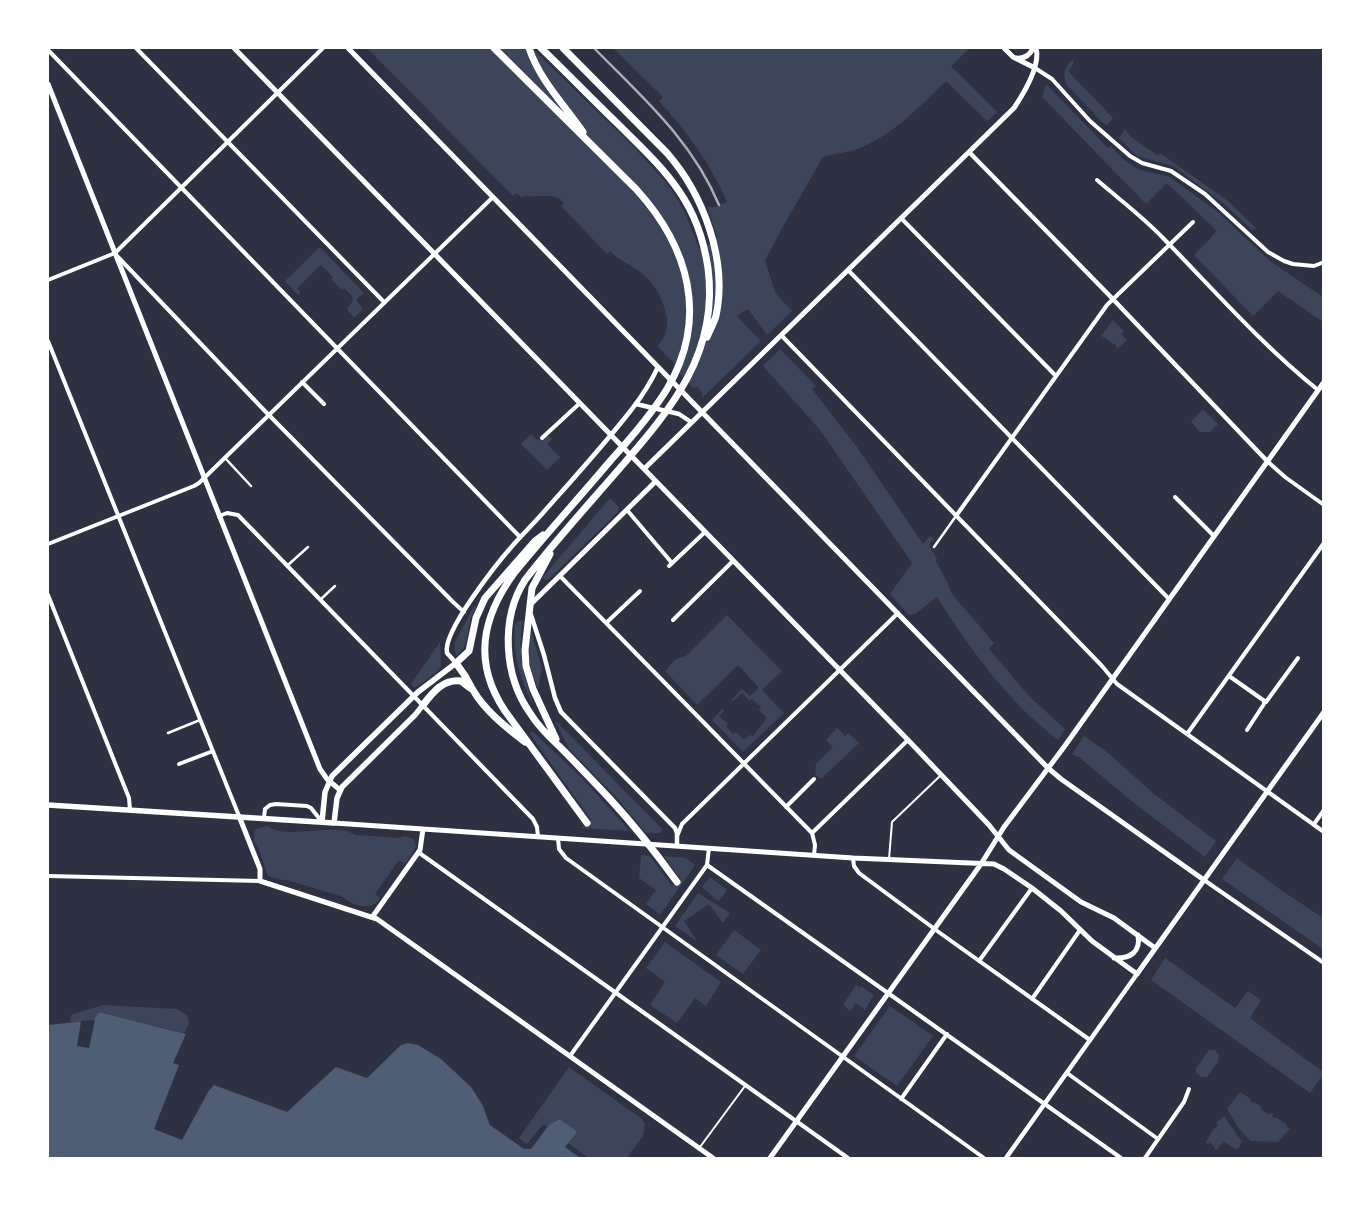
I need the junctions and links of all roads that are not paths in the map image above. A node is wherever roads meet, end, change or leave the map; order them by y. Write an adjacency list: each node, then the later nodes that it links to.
1 (136, 48): 16 (street)
2 (234, 48): 15 (main road)
3 (323, 48): 15 (street)
4 (348, 48): 21 (main road)
5 (494, 48): 17 (highway)
6 (529, 48): 17 (highway)
7 (541, 48): 35 (highway)
8 (563, 48): 35 (highway)
9 (1004, 48): 12 (main road)
10 (1035, 48): 12 (main road); 13 (main road)
11 (48, 50): 20 (street)
12 (1013, 57): 13 (main road)
13 (1035, 68): 18 (main road); 27 (street)
14 (48, 84): 25 (main road)
15 (278, 93): 16 (street); 26 (main road)
16 (226, 142): 20 (street); 31 (street)
17 (591, 145): 62 (highway)
18 (969, 152): 22 (main road); 30 (street)
19 (1097, 180): 24 (street)
20 (180, 188): 25 (street); 34 (street)
21 (493, 197): 26 (street); 36 (main road)
22 (901, 218): 28 (main road); 37 (street)
23 (1193, 222): 24 (street)
24 (1169, 244): 30 (street); 40 (street)
25 (115, 253): 29 (street); 45 (street); 53 (main road)
26 (434, 254): 31 (street); 41 (main road)
27 (1324, 262)
28 (848, 270): 32 (main road); 49 (street)
29 (48, 280)
30 (1113, 299): 37 (street); 51 (street)
31 (384, 302): 34 (street)
32 (781, 335): 44 (main road); 61 (street)
33 (48, 341): 59 (street)
34 (337, 348): 38 (street); 65 (street)
35 (696, 362): 68 (highway)
36 (658, 367): 43 (street); 44 (main road)
37 (1056, 376): 49 (street)
38 (302, 382): 42 (street); 45 (street)
39 (1324, 382): 40 (main road)
40 (1318, 390): 51 (main road)
41 (580, 403): 47 (main road); 48 (street)
42 (324, 404)
43 (636, 404): 46 (street); 47 (street)
44 (702, 412): 46 (main road); 81 (main road)
45 (269, 414): 50 (street); 80 (street)
46 (691, 422): 52 (main road)
47 (610, 435): 52 (main road); 65 (street)
48 (542, 438)
49 (1012, 438): 61 (street); 78 (street)
50 (225, 458): 53 (street); 55 (street)
51 (1267, 461): 57 (street); 64 (main road)
52 (644, 469): 54 (main road)
53 (204, 478): 59 (street); 60 (main road)
54 (656, 481): 58 (main road); 63 (main road)
55 (251, 486)
56 (1175, 497): 64 (street)
57 (1324, 505)
58 (627, 510): 63 (street); 73 (main road)
59 (118, 515): 67 (street); 94 (street)
60 (219, 516): 72 (street); 107 (main road)
61 (956, 516): 70 (street); 88 (street)
62 (556, 524): 85 (highway); 100 (highway)
63 (705, 532): 71 (main road)
64 (1214, 536): 78 (main road)
65 (520, 537): 80 (street)
66 (1324, 543): 87 (street)
67 (48, 544)
68 (556, 544): 79 (highway); 99 (highway)
69 (308, 547): 72 (street)
70 (934, 547)
71 (733, 561): 82 (street); 86 (main road)
72 (288, 565): 77 (street)
73 (560, 576): 79 (main road); 83 (street)
74 (335, 586): 77 (street)
75 (640, 591): 83 (street)
76 (48, 595): 112 (street)
77 (321, 599): 90 (street)
78 (1169, 599): 88 (main road)
79 (528, 608): 99 (highway); 123 (street)
80 (464, 612): 85 (street)
81 (898, 613): 86 (street); 104 (main road)
82 (673, 620)
83 (606, 623): 103 (street)
84 (1298, 658): 91 (street)
85 (456, 663): 89 (highway); 90 (main road)
86 (840, 670): 98 (main road); 103 (street)
87 (1229, 676): 91 (street); 97 (street)
88 (1112, 679): 97 (street); 104 (main road)
89 (473, 690): 92 (highway); 100 (highway)
90 (414, 696): 92 (street); 107 (main road)
91 (1264, 701): 95 (street)
92 (423, 705): 108 (main road); 124 (street)
93 (1324, 712): 109 (main road)
94 (200, 720): 96 (street); 101 (street)
95 (1247, 730)
96 (168, 733)
97 (1187, 734): 109 (street)
98 (908, 740): 105 (main road); 122 (street)
99 (559, 746): 138 (highway)
100 (533, 748): 118 (highway)
101 (213, 751): 102 (street); 114 (street)
102 (179, 764)
103 (744, 764): 111 (street); 123 (street)
104 (1048, 768): 125 (main road); 136 (main road)
105 (941, 774): 125 (main road); 132 (lane)
106 (814, 779): 111 (street)
107 (329, 781): 108 (main road); 116 (main road)
108 (340, 790): 117 (main road)
109 (1267, 792): 119 (street); 136 (main road)
110 (48, 805): 112 (main road)
111 (786, 807): 122 (street)
112 (130, 810): 114 (main road)
113 (1324, 810): 119 (street)
114 (239, 816): 115 (main road); 137 (main road)
115 (264, 818): 116 (main road); 116 (street)
116 (322, 822): 117 (main road)
117 (334, 823): 120 (main road)
118 (587, 823)
119 (1314, 824): 121 (street)
120 (423, 829): 124 (main road); 129 (main road)
121 (1324, 832)
122 (812, 833): 130 (street)
123 (678, 834): 127 (street)
124 (538, 837): 126 (main road)
125 (998, 837): 133 (main road); 144 (main road)
126 (558, 838): 127 (main road); 141 (street)
127 (677, 846): 128 (main road)
128 (709, 848): 130 (main road); 134 (street)
129 (418, 852): 140 (main road); 150 (street)
130 (814, 855): 131 (main road)
131 (853, 858): 132 (main road); 142 (street)
132 (889, 859): 133 (main road)
133 (981, 864): 139 (main road); 142 (main road)
134 (707, 865): 141 (street); 151 (street)
135 (48, 876): 137 (street)
136 (1204, 880): 145 (main road); 148 (street)
137 (260, 881): 140 (main road)
138 (677, 882)
139 (1032, 888): 143 (main road); 147 (street)
140 (373, 916): 155 (main road)
141 (662, 928): 150 (street); 156 (street)
142 (934, 930): 147 (street); 151 (main road)
143 (1080, 930): 146 (main road); 152 (street)
144 (1138, 935): 145 (main road); 146 (main road)
145 (1156, 948): 149 (main road)
146 (1114, 958): 149 (main road)
147 (979, 961): 152 (street)
148 (1324, 963)
149 (1137, 974): 154 (street)
150 (616, 992): 155 (street); 158 (street)
151 (889, 993): 153 (street); 156 (main road)
152 (1032, 999): 154 (street)
153 (947, 1034): 160 (street); 161 (street)
154 (1090, 1040): 157 (street)
155 (570, 1056): 164 (main road)
156 (843, 1057): 160 (street); 162 (main road)
157 (1067, 1073): 161 (street); 163 (street)
158 (746, 1085): 162 (street); 164 (lane)
159 (1188, 1089): 163 (street)
160 (901, 1099): 168 (street)
161 (1044, 1105): 169 (street); 170 (street)
162 (797, 1122): 166 (main road); 167 (street)
163 (1158, 1139): 171 (street)
164 (699, 1149): 165 (main road)
165 (713, 1158)
166 (770, 1158)
167 (848, 1158)
168 (984, 1158)
169 (1006, 1158)
170 (1121, 1158)
171 (1145, 1158)

